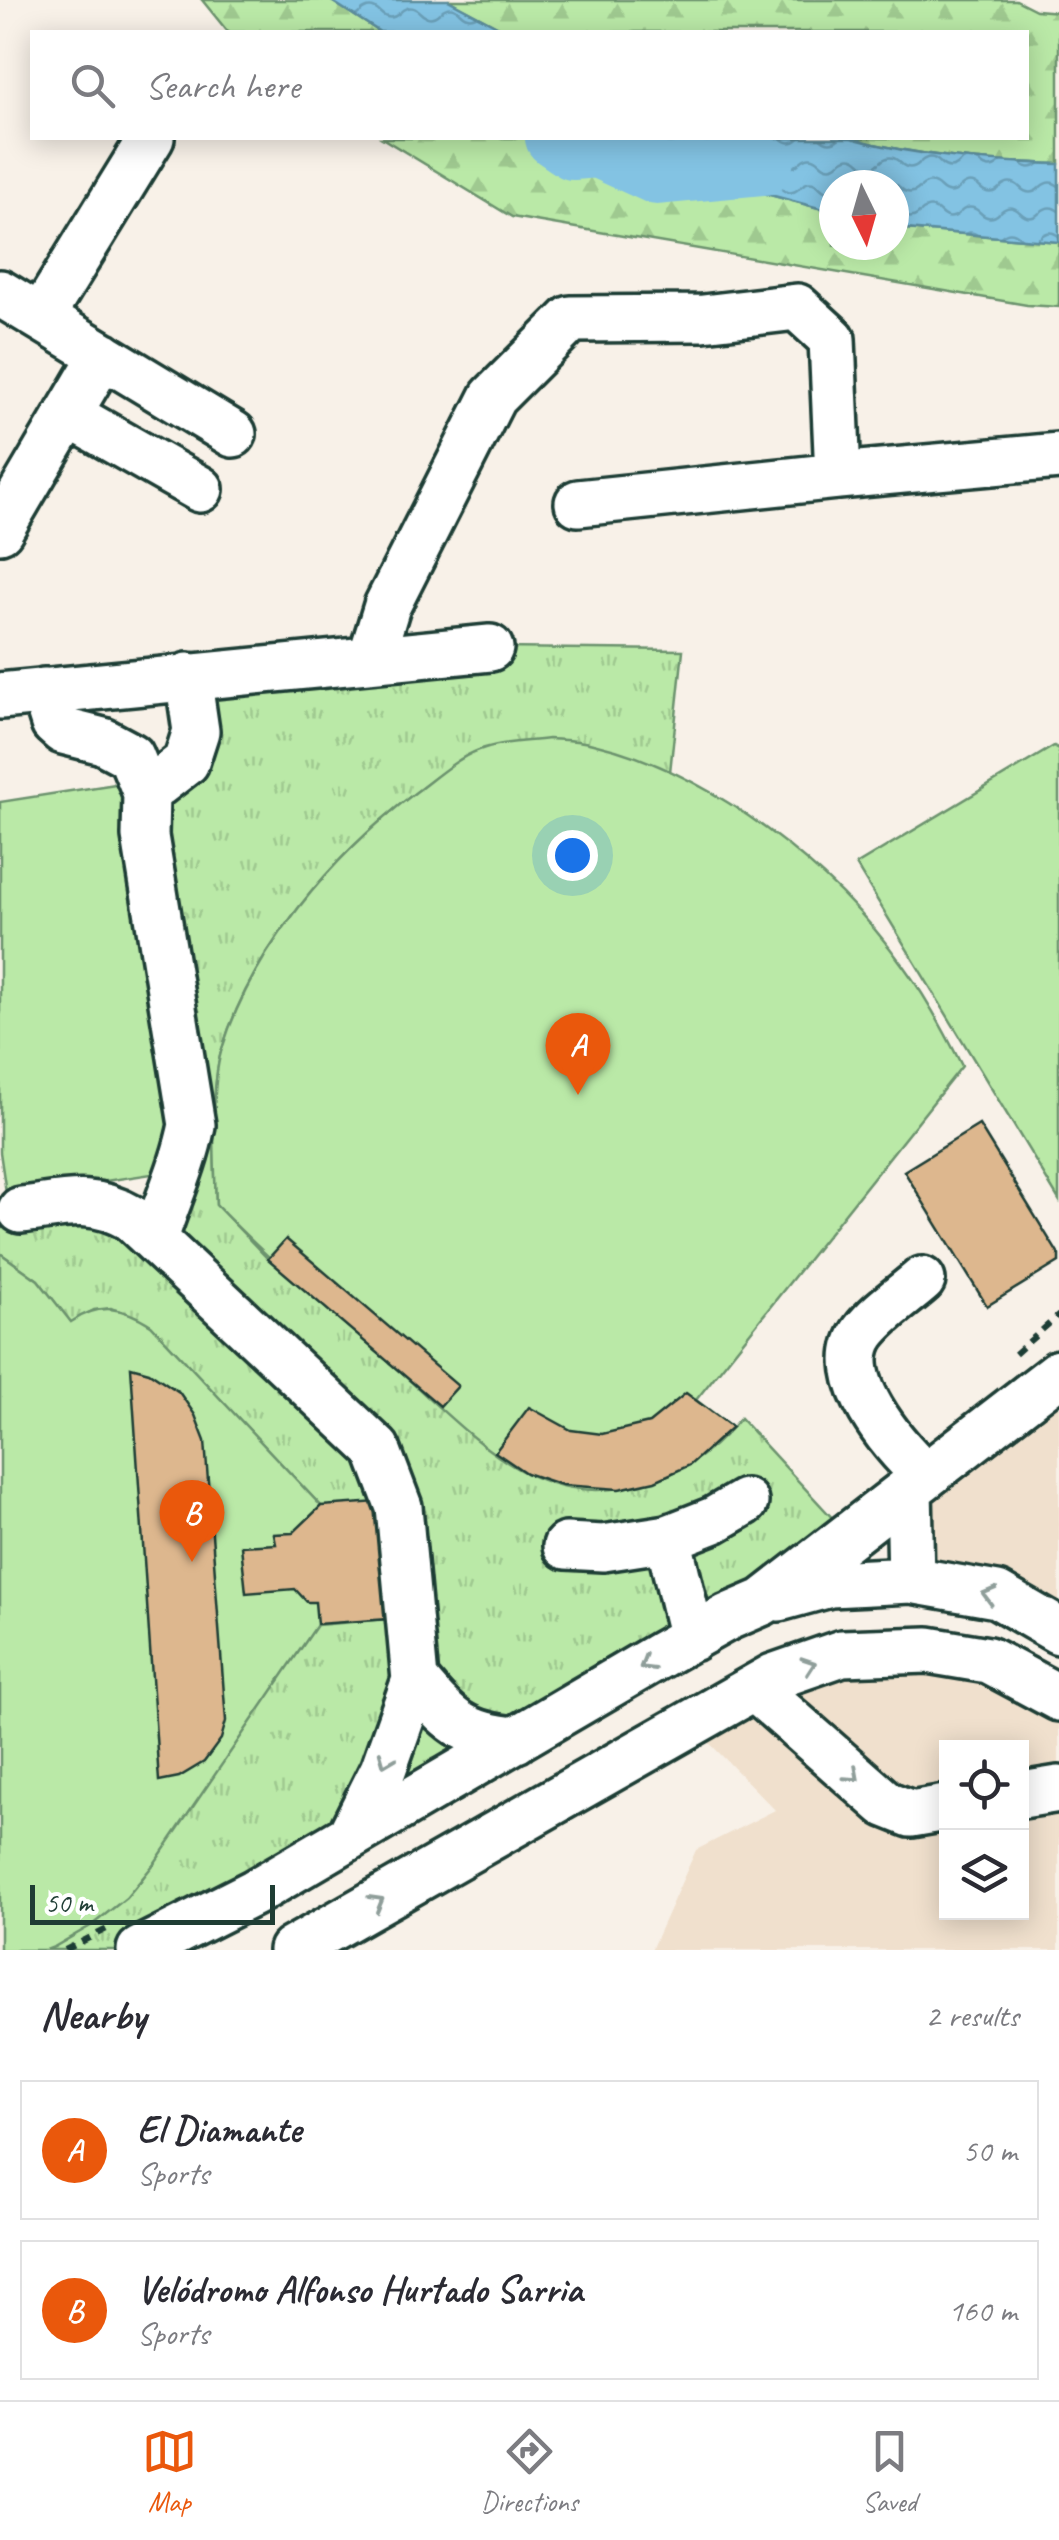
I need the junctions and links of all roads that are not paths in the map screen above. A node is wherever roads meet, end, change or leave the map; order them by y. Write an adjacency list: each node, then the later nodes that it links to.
1 (150, 140): 3 (street)
2 (0, 292): 3 (street)
3 (40, 317): 4 (street)
4 (103, 355): 5 (street); 6 (street)
5 (68, 414): 9 (street); 11 (street)
6 (233, 434)
7 (1059, 456): 8 (street)
8 (838, 476): 10 (street); 13 (street)
9 (200, 489)
10 (578, 503)
11 (0, 530)
12 (490, 648): 13 (street)
13 (371, 658): 14 (street)
14 (188, 676): 15 (street); 17 (street)
15 (44, 691): 16 (street); 17 (street)
16 (0, 696)
17 (146, 793): 19 (street)
18 (21, 1210): 19 (street)
19 (156, 1238): 30 (street)
20 (922, 1280): 22 (street)
21 (1059, 1373): 22 (street)
22 (917, 1482): 26 (street); 27 (street)
23 (746, 1502): 24 (street)
24 (668, 1538): 25 (street); 29 (street)
25 (566, 1546)
26 (910, 1580): 27 (street); 28 (street, one-way to 26)
27 (763, 1602): 29 (street)
28 (1059, 1631)
29 (692, 1638): 33 (street, one-way to 33)
30 (415, 1680): 33 (street); 37 (street, one-way to 37)
31 (754, 1688): 32 (street, one-way to 32); 36 (street, one-way to 36); 39 (street, one-way to 31)
32 (1059, 1698)
33 (516, 1740): 37 (street)
34 (1059, 1789): 35 (street)
35 (1029, 1794)
36 (939, 1809)
37 (350, 1836): 38 (street)
38 (129, 1937)
39 (292, 1950)

